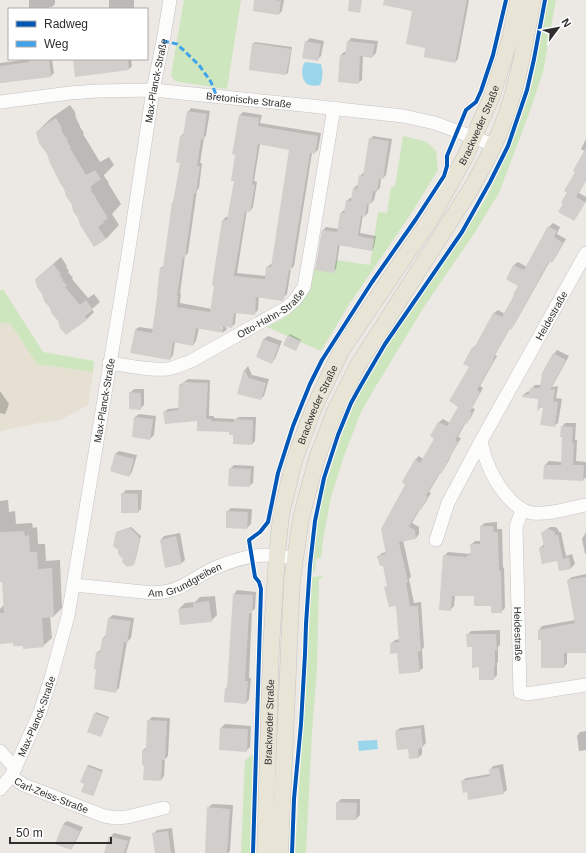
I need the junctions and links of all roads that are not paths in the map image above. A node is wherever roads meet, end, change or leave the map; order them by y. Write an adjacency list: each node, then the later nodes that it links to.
1 (170, 0): 4 (street, Max-Planck-Straße)
2 (518, 0): 7 (main road, Brackweder Straße)
3 (533, 0): 8 (main road, Brackweder Straße)
4 (153, 90): 5 (street, Bretonische Straße); 6 (street, Bretonische Straße); 10 (street, Max-Planck-Straße)
5 (0, 102)
6 (334, 108): 7 (street, Bretonische Straße); 10 (street, Otto-Hahn-Straße)
7 (475, 137): 8 (street, Bretonische Straße); 15 (main road, Brackweder Straße)
8 (494, 145): 16 (main road, Brackweder Straße)
9 (586, 253): 11 (street, Heidestraße)
10 (109, 363): 17 (street, Max-Planck-Straße)
11 (481, 441): 13 (street); 14 (street, Heidestraße)
12 (586, 505): 13 (street)
13 (522, 510): 18 (street, Heidestraße)
14 (436, 540)
15 (276, 556): 16 (street, Am Grundgreiben); 17 (street, Am Grundgreiben); 23 (main road, Brackweder Straße)
16 (295, 558): 24 (main road, Brackweder Straße)
17 (74, 585): 20 (street, Max-Planck-Straße)
18 (586, 685)
19 (0, 751): 20 (street, Carl-Zeiss-Straße)
20 (13, 772): 21 (street, Max-Planck-Straße); 22 (street, Carl-Zeiss-Straße)
21 (0, 789)
22 (164, 808)
23 (264, 853)
24 (280, 853)

